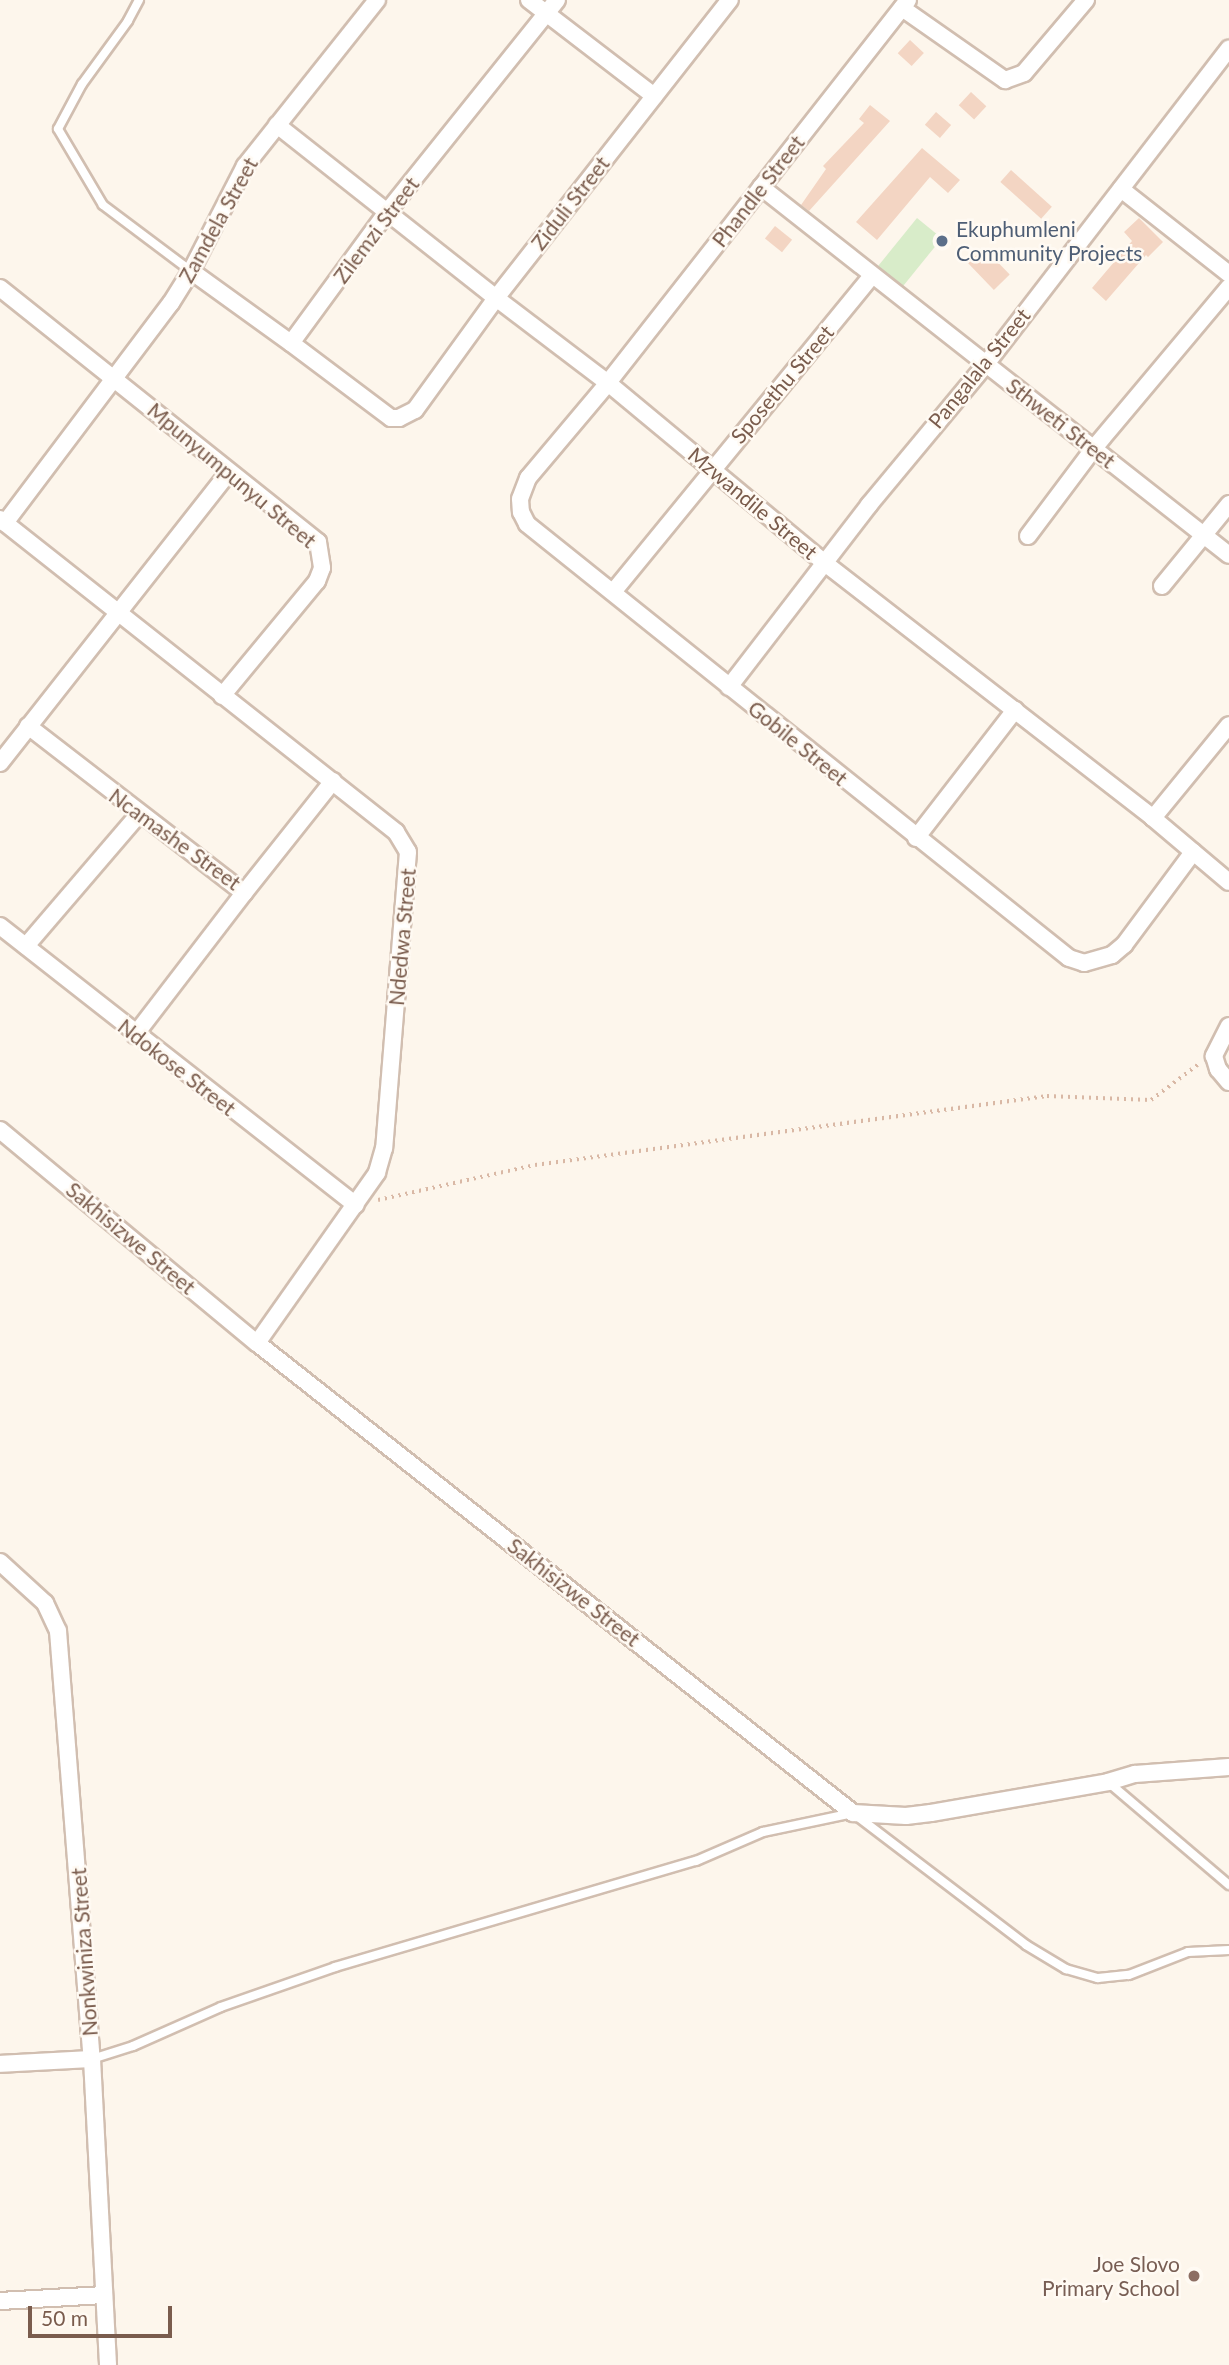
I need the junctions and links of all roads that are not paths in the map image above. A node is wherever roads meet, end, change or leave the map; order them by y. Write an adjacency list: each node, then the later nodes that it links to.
1 (139, 0): 15 (lane)
2 (377, 0): 11 (street, Zamdela Street)
3 (528, 0): 8 (street)
4 (557, 0): 8 (street, Zilemzi Street)
5 (730, 0): 10 (street, Ziduli Street)
6 (1086, 0): 7 (street)
7 (905, 4): 12 (street, Phandle Street)
8 (546, 14): 10 (street); 14 (street, Zilemzi Street)
9 (1229, 49): 13 (street, Pangalala Street)
10 (654, 96): 20 (street, Ziduli Street)
11 (277, 125): 14 (street, Mzwandile Street); 15 (street, Zamdela Street)
12 (761, 187): 17 (street, Sthweti Street); 24 (street, Phandle Street)
13 (1121, 190): 16 (street); 22 (street, Pangalala Street)
14 (387, 212): 20 (street, Mzwandile Street); 21 (street, Zilemzi Street)
15 (191, 271): 21 (street); 23 (street, Zamdela Street)
16 (1229, 274)
17 (872, 275): 22 (street, Sthweti Street); 26 (street, Sposethu Street)
18 (1229, 287): 25 (street)
19 (3, 295): 23 (street, Mpunyumpunyu Street)
20 (496, 299): 21 (street, Ziduli Street); 24 (street, Mzwandile Street)
21 (291, 343)
22 (986, 364): 25 (street, Sthweti Street); 33 (street, Pangalala Street)
23 (116, 378): 27 (street, Mpunyumpunyu Street); 29 (street, Zamdela Street)
24 (608, 383): 26 (street, Mzwandile Street); 35 (street, Gobile Street)
25 (1094, 448): 30 (street, Sthweti Street); 31 (street)
26 (712, 469): 33 (street, Mzwandile Street); 35 (street, Sposethu Street)
27 (229, 472): 36 (street); 38 (street, Mpunyumpunyu Street)
28 (1229, 504): 30 (street)
29 (3, 521): 36 (street, Ndedwa Street)
30 (1204, 535): 32 (street, Sthweti Street); 34 (street)
31 (1028, 536)
32 (1229, 555)
33 (826, 564): 37 (street, Pangalala Street); 39 (street, Mzwandile Street)
34 (1162, 586)
35 (613, 592): 37 (street, Gobile Street)
36 (118, 611): 38 (street, Ndedwa Street); 41 (street)
37 (729, 687): 46 (street, Gobile Street)
38 (222, 696): 43 (street, Ndedwa Street)
39 (1015, 710): 45 (street, Mzwandile Street); 46 (street)
40 (1229, 725): 45 (street)
41 (28, 726): 42 (street); 44 (street, Ncamashe Street)
42 (0, 763)
43 (333, 781): 49 (street, Ncamashe Street); 56 (street, Ndedwa Street)
44 (139, 814): 49 (street, Ncamashe Street); 51 (street)
45 (1153, 818): 47 (street, Mzwandile Street)
46 (916, 838): 47 (street, Gobile Street)
47 (1193, 852): 48 (street, Mzwandile Street)
48 (1229, 882)
49 (244, 892): 53 (street)
50 (0, 926): 51 (street, Ndokose Street)
51 (26, 946): 53 (street, Ndokose Street)
52 (1229, 1026): 54 (street)
53 (135, 1035): 56 (street, Ndokose Street)
54 (1229, 1082)
55 (1, 1137): 57 (street, Sakhisizwe Street)
56 (356, 1205): 57 (street, Ndedwa Street)
57 (257, 1342): 61 (street, Sakhisizwe Street)
58 (0, 1562): 64 (street, Nonkwiniza Street)
59 (1229, 1767): 60 (street)
60 (1108, 1782): 61 (street); 62 (lane)
61 (853, 1812): 63 (lane); 64 (lane)
62 (1229, 1885)
63 (1229, 1950)
64 (92, 2059): 65 (street); 66 (street, Nonkwiniza Street)
65 (0, 2064)
66 (104, 2295): 67 (street); 68 (street, Nonkwiniza Street)
67 (0, 2301)
68 (108, 2365)

